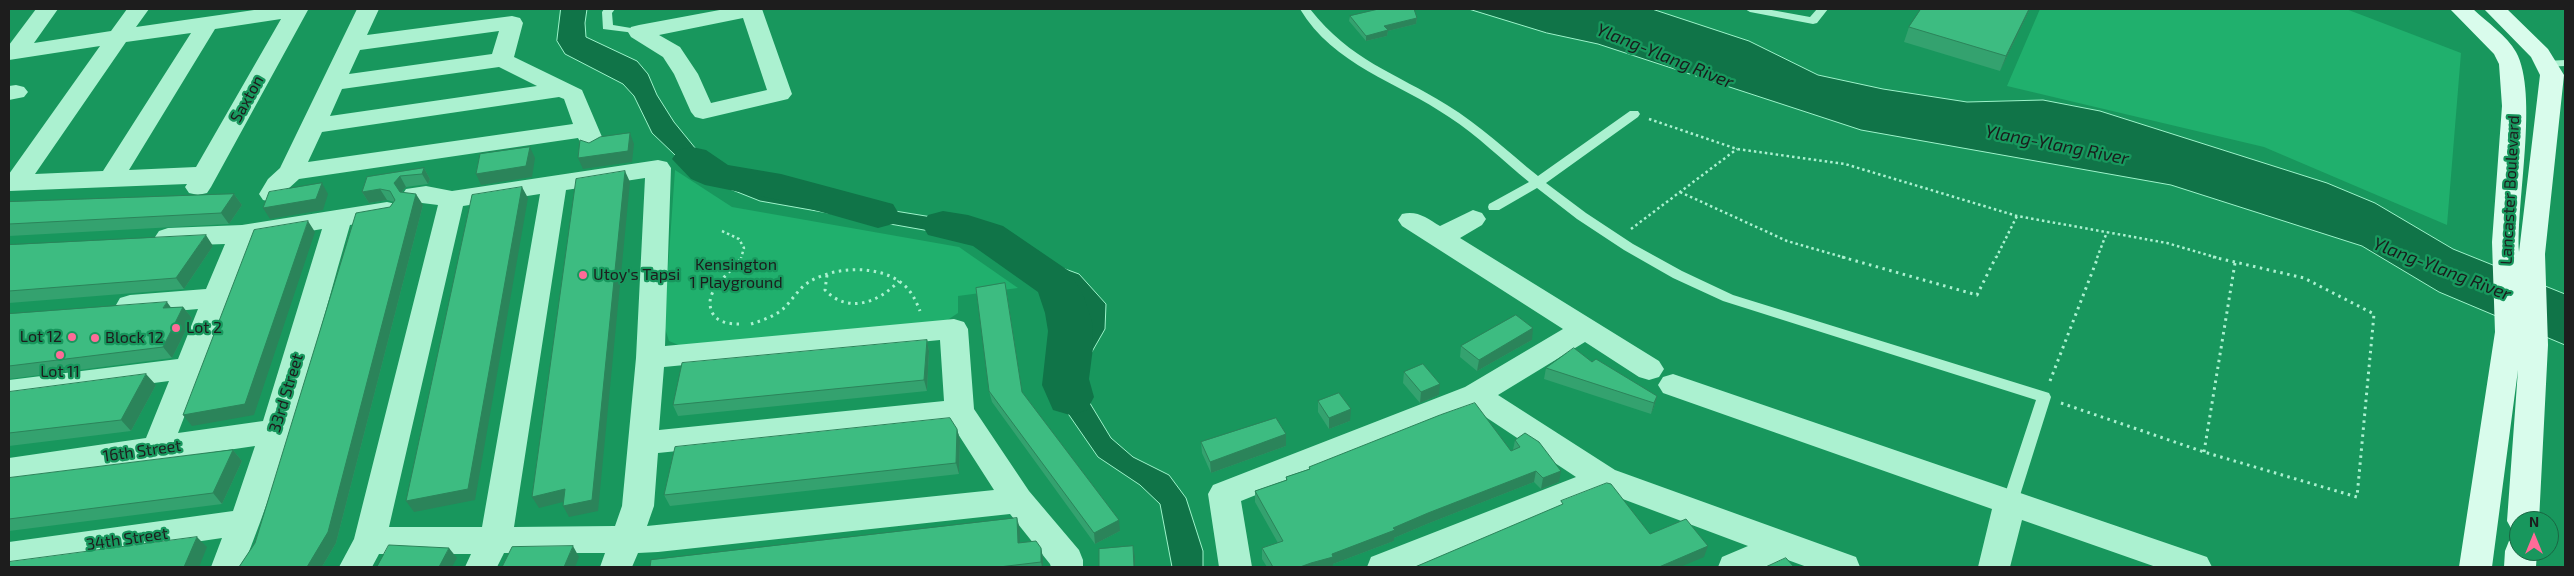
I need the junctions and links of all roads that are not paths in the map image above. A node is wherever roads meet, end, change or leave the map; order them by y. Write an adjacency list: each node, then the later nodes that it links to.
1 (48, 9): 15 (street)
2 (138, 9): 13 (street)
3 (368, 9): 14 (street)
4 (610, 9): 12 (lane)
5 (752, 9): 12 (street); 12 (street)
6 (1305, 9): 25 (lane)
7 (1750, 9): 8 (lane)
8 (1823, 9)
9 (2462, 9): 40 (main road, Lancaster Boulevard)
10 (2495, 9): 17 (main road, Lancaster Boulevard)
11 (208, 24): 13 (street); 23 (street); 23 (street, Saxton)
12 (639, 32)
13 (119, 36): 15 (street); 24 (street)
14 (351, 44): 16 (street); 18 (street)
15 (12, 52)
16 (502, 60): 18 (street); 19 (street)
17 (2557, 71): 40 (main road, Lancaster Boulevard)
18 (332, 84): 21 (street)
19 (563, 89): 21 (street); 22 (street)
20 (1634, 114): 25 (lane)
21 (311, 126): 22 (street)
22 (291, 172): 27 (street)
23 (111, 179): 24 (street)
24 (12, 183)
25 (1537, 183): 31 (lane); 52 (lane)
26 (554, 184): 29 (street); 41 (street); 55 (street)
27 (272, 194)
28 (414, 195): 29 (street)
29 (452, 199): 57 (street)
30 (387, 210): 32 (street)
31 (1484, 213): 35 (street)
32 (339, 217): 34 (street); 46 (street, 33rd Street)
33 (1411, 220): 35 (street)
34 (242, 234): 36 (street); 37 (street)
35 (1440, 238): 39 (street)
36 (145, 239)
37 (216, 298): 38 (street); 42 (street)
38 (108, 306)
39 (1585, 329): 44 (street); 52 (street)
40 (2521, 338): 53 (main road, Lancaster Boulevard); 69 (main road, Lancaster Boulevard)
41 (650, 358): 45 (street); 47 (street)
42 (188, 368): 43 (street); 48 (street)
43 (9, 391)
44 (1475, 395): 50 (street); 63 (street)
45 (959, 411): 47 (street); 51 (street)
46 (275, 431): 48 (street, 16th Street); 54 (street, 33rd Street)
47 (643, 443): 58 (street)
48 (156, 450): 49 (street, 16th Street)
49 (9, 470)
50 (1604, 479): 56 (street); 64 (street)
51 (1018, 500): 58 (street); 62 (street)
52 (2010, 503): 67 (street); 68 (street)
53 (2523, 511)
54 (245, 522): 59 (street, 34th Street); 60 (street, 33rd Street)
55 (495, 539): 57 (street); 58 (street); 61 (street)
56 (1783, 545): 65 (street); 66 (street)
57 (363, 554)
58 (622, 554)
59 (9, 556)
60 (227, 567)
61 (481, 567)
62 (1067, 567)
63 (1235, 567)
64 (1383, 567)
65 (1734, 567)
66 (1844, 567)
67 (1994, 567)
68 (2195, 567)
69 (2476, 567)

